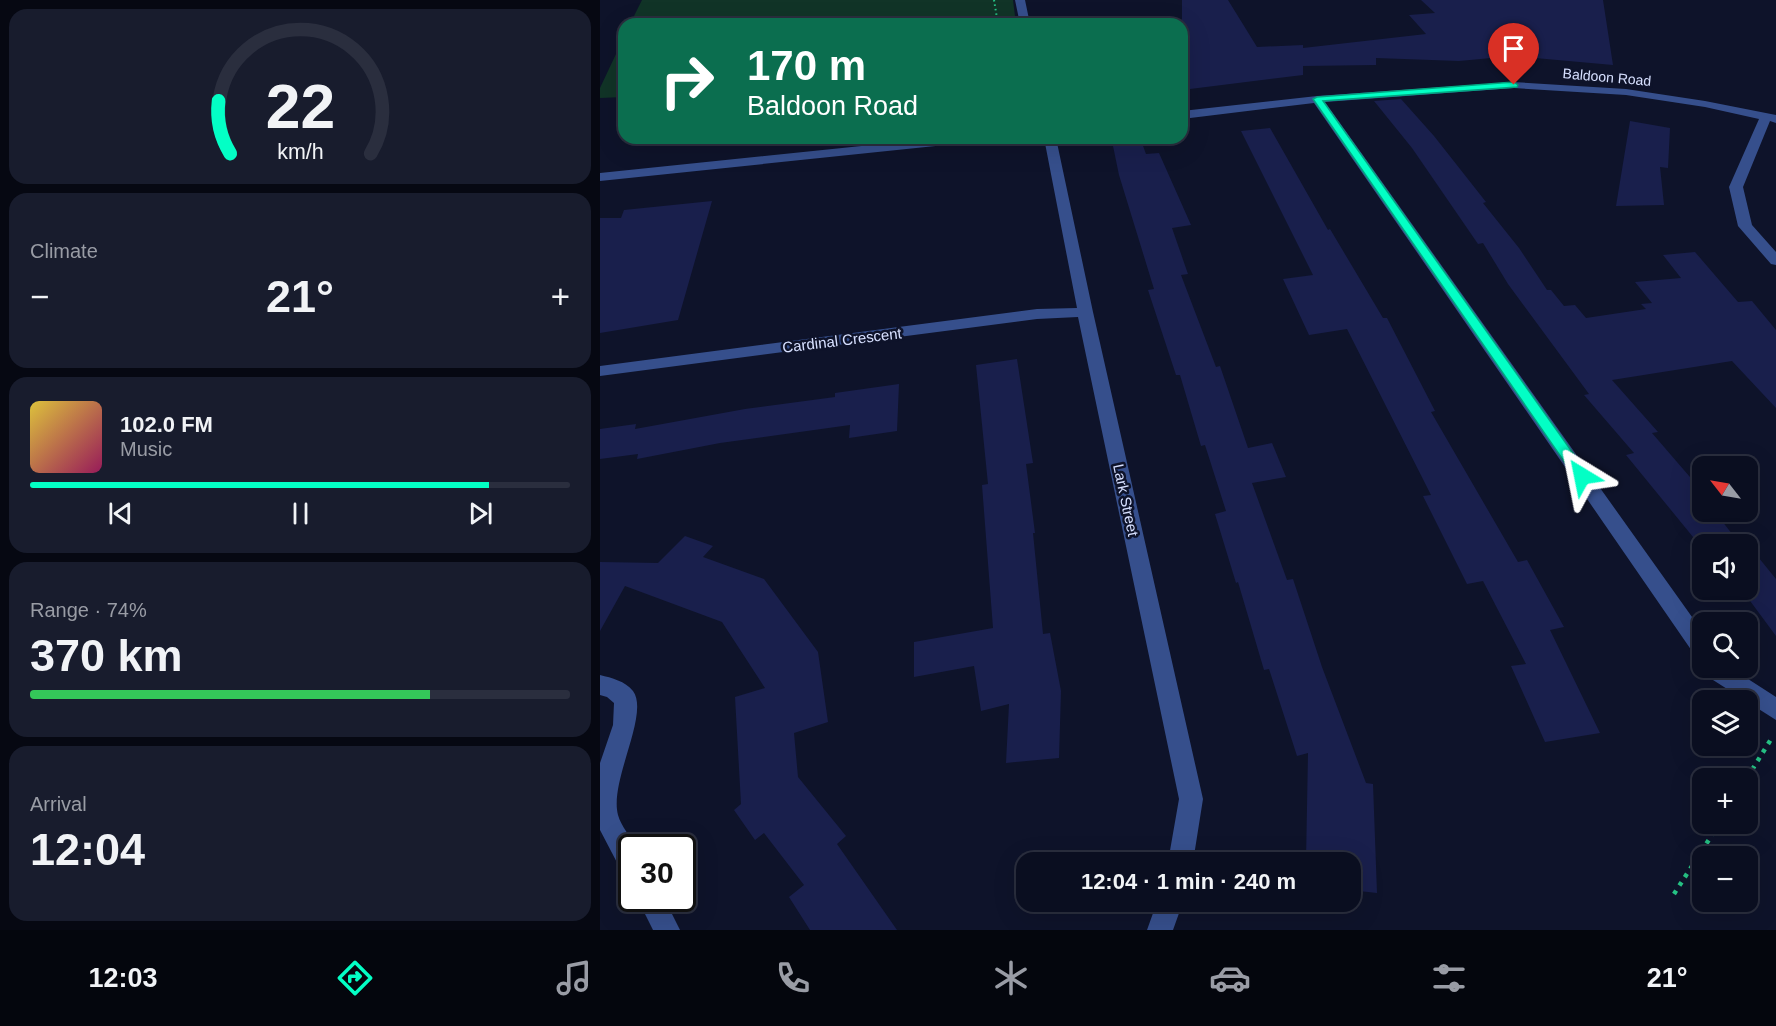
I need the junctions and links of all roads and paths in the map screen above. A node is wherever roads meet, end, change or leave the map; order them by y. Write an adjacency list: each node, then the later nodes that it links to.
1 (994, 0): 3 (path)
2 (1020, 0): 4 (street)
3 (997, 18)
4 (1024, 18)
5 (1317, 99): 6 (street, Baldoon Road); 7 (street, Baldoon Road); 14 (street)
6 (1188, 114)
7 (1771, 118): 11 (street)
8 (916, 144): 10 (street)
9 (1051, 144): 12 (street, Lark Street)
10 (600, 177)
11 (1776, 261)
12 (1085, 312): 13 (street, Cardinal Crescent); 23 (street, Lark Street)
13 (600, 371)
14 (1692, 633)
15 (1728, 678): 17 (street)
16 (600, 685): 20 (street)
17 (1776, 710)
18 (1776, 732): 19 (path)
19 (1753, 768)
20 (603, 811): 22 (street)
21 (1713, 834): 24 (path)
22 (618, 839)
23 (1183, 852)
24 (1674, 894)
25 (657, 912): 27 (street)
26 (1166, 912): 28 (street)
27 (667, 930)
28 (1160, 930)

